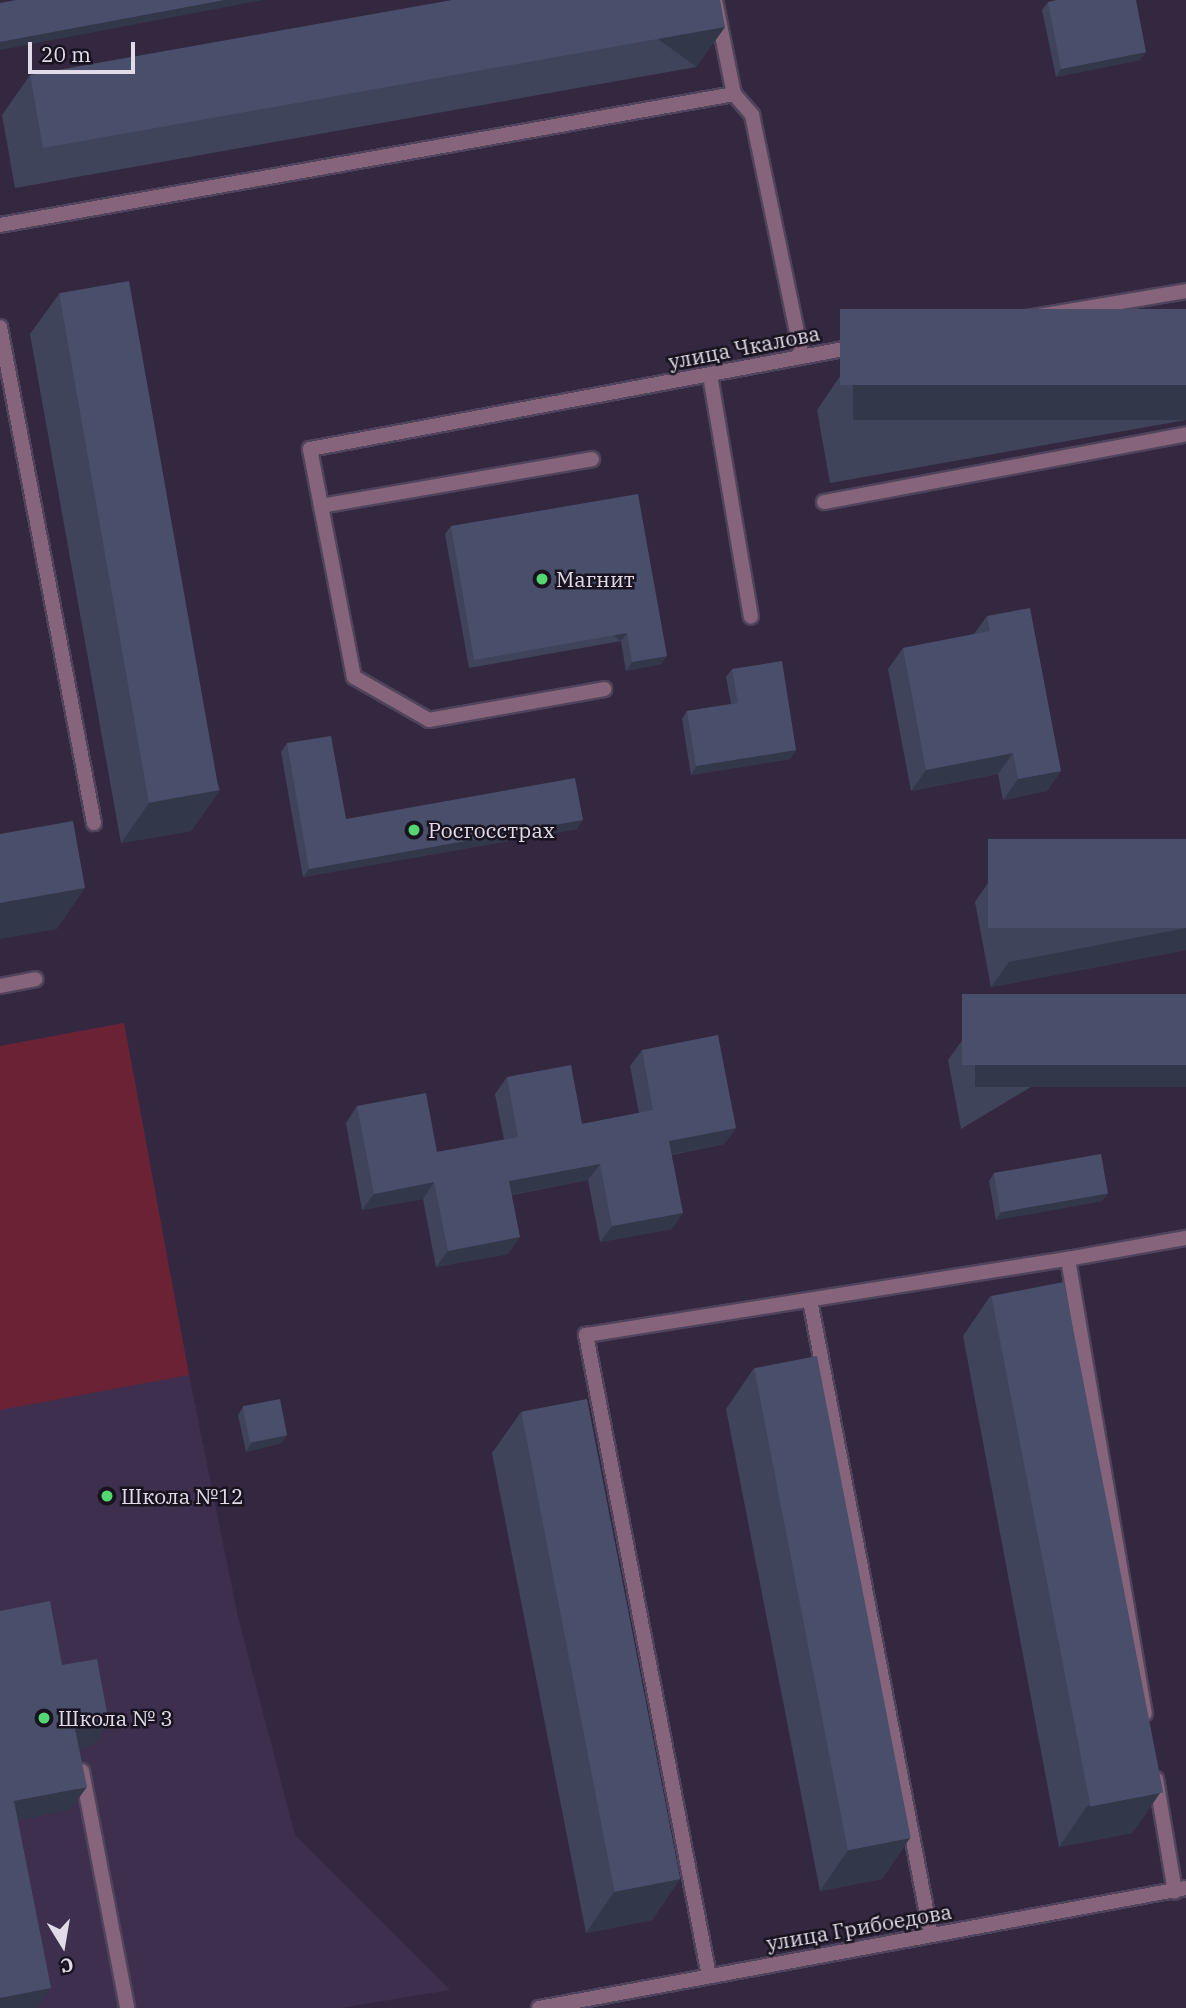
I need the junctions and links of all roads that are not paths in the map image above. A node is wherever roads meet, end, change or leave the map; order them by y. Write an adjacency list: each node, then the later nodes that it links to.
1 (715, 0): 2 (street)
2 (734, 94): 3 (street); 6 (street)
3 (0, 225)
4 (1186, 291): 6 (street, улица Чкалова)
5 (0, 327): 14 (street)
6 (802, 357): 7 (street, улица Чкалова)
7 (710, 375): 11 (street, улица Чкалова); 12 (street)
8 (1186, 434): 10 (street)
9 (592, 459): 11 (street)
10 (824, 502)
11 (321, 506): 13 (street)
12 (751, 617)
13 (604, 689)
14 (94, 823)
15 (35, 979): 16 (street)
16 (0, 986)
17 (1186, 1238): 18 (street)
18 (1068, 1259): 19 (street); 20 (street)
19 (810, 1300): 24 (street); 25 (street)
20 (1147, 1726)
21 (80, 1763): 26 (street)
22 (1154, 1767): 23 (street)
23 (1180, 1889): 24 (street, улица Грибоедова)
24 (931, 1935): 25 (street, улица Грибоедова)
25 (709, 1976): 27 (street, улица Грибоедова)
26 (127, 2008)
27 (540, 2008)

